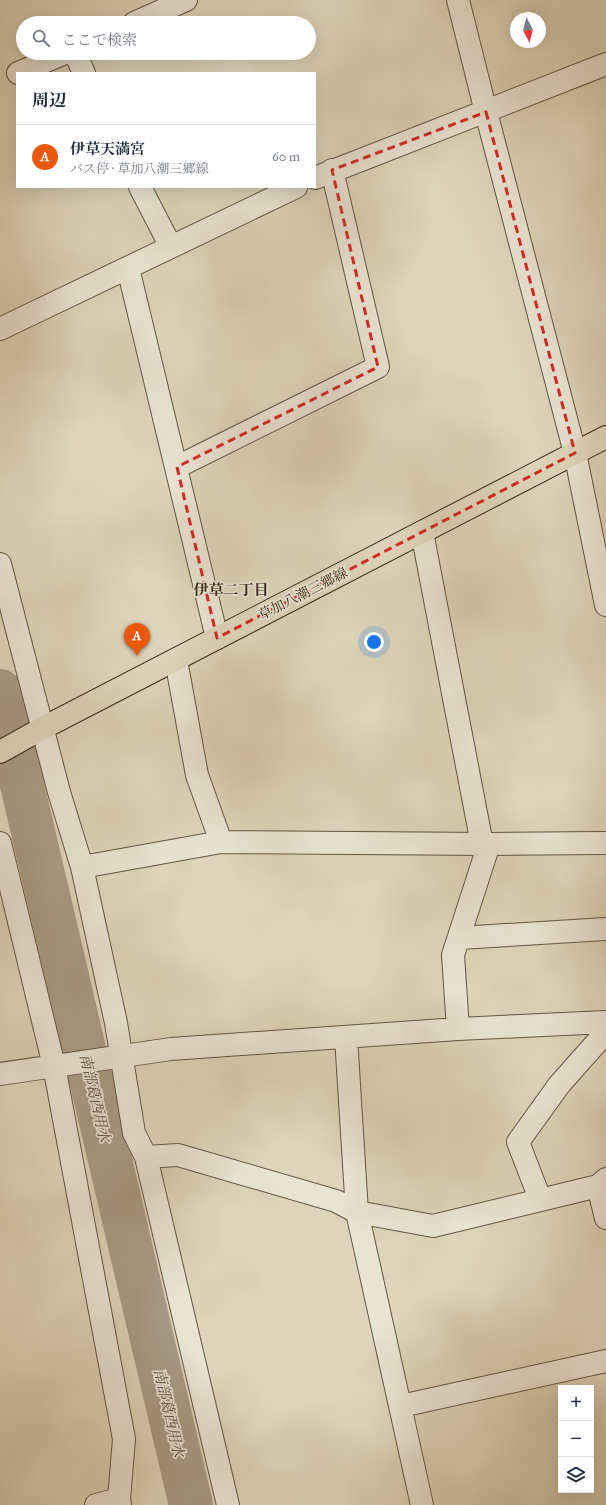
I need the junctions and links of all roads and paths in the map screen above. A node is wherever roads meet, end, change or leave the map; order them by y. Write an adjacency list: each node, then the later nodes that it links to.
1 (186, 0): 3 (street)
2 (458, 0): 12 (street)
3 (159, 6): 4 (street)
4 (144, 16)
5 (48, 60): 8 (street)
6 (78, 60): 9 (street)
7 (606, 64): 12 (street)
8 (19, 72)
9 (84, 72)
10 (16, 73): 11 (street)
11 (0, 80)
12 (486, 112): 13 (street); 20 (street)
13 (323, 174): 21 (street)
14 (141, 188): 16 (street)
15 (294, 188): 16 (street)
16 (171, 247): 17 (street)
17 (128, 268): 18 (street); 21 (street)
18 (0, 329)
19 (606, 437): 20 (main road, 草加八潮三郷線)
20 (575, 453): 22 (main road, 草加八潮三郷線); 24 (street)
21 (177, 467): 25 (street)
22 (422, 532): 25 (main road, 草加八潮三郷線); 32 (street)
23 (0, 564): 27 (street)
24 (606, 605)
25 (217, 638): 26 (main road, 草加八潮三郷線)
26 (176, 660): 27 (main road, 草加八潮三郷線); 29 (street)
27 (37, 731): 28 (main road, 草加八潮三郷線); 33 (street)
28 (0, 752)
29 (220, 842): 32 (street); 33 (street)
30 (0, 843): 34 (street)
31 (606, 843): 32 (street)
32 (486, 844): 36 (street)
33 (82, 867): 41 (street)
34 (7, 902): 42 (street)
35 (606, 929): 36 (street)
36 (459, 938): 38 (street)
37 (606, 1022): 38 (street)
38 (458, 1029): 40 (street)
39 (606, 1032): 46 (street)
40 (346, 1037): 41 (street); 47 (street)
41 (113, 1058): 42 (street); 44 (street)
42 (59, 1065): 43 (street); 51 (street)
43 (0, 1074)
44 (146, 1157): 47 (street); 53 (street)
45 (602, 1182): 46 (street); 48 (street)
46 (540, 1199): 47 (street)
47 (357, 1212): 50 (street)
48 (606, 1218)
49 (606, 1361): 50 (street)
50 (401, 1406): 54 (street)
51 (120, 1502): 52 (street)
52 (96, 1505)
53 (228, 1505)
54 (422, 1505)

